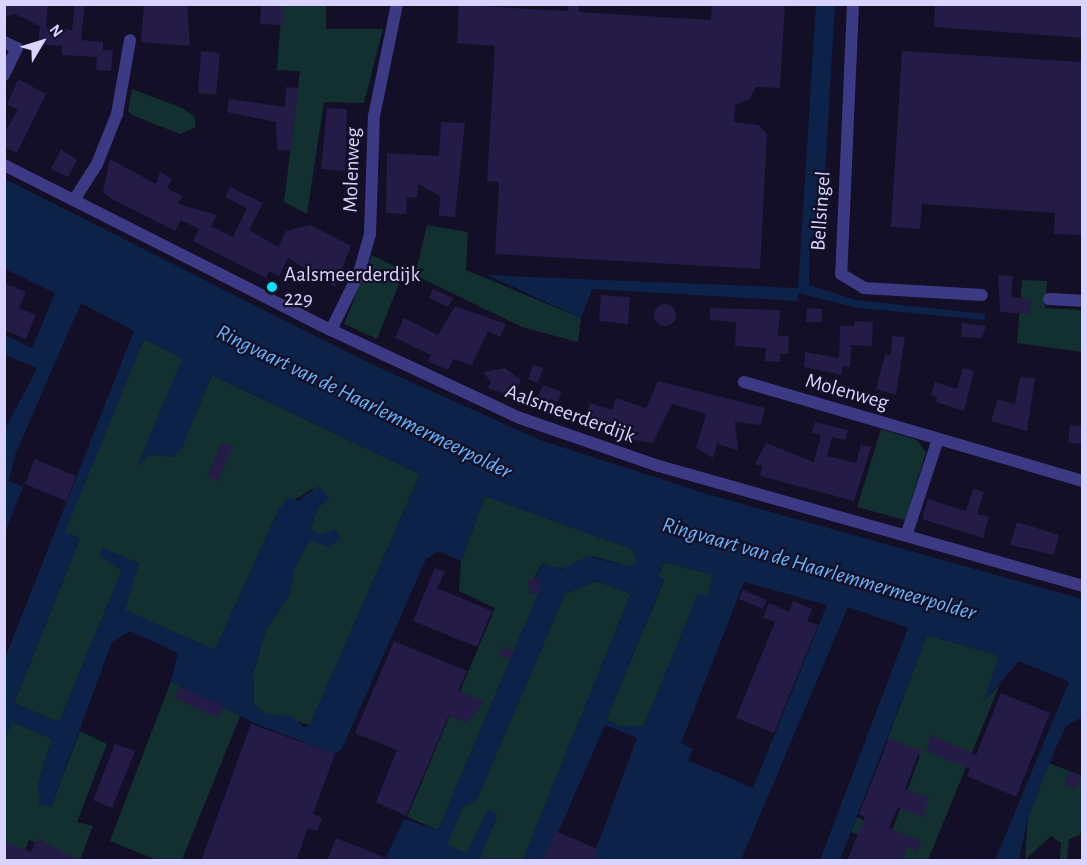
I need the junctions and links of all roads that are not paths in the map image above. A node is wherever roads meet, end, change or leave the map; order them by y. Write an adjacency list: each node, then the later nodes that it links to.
1 (397, 4): 11 (street, Molenweg)
2 (854, 4): 8 (street, Bellsingel)
3 (130, 40): 7 (street)
4 (4, 42): 5 (street)
5 (4, 75)
6 (4, 165): 7 (street, Aalsmeerderdijk)
7 (74, 200): 11 (street, Aalsmeerderdijk)
8 (982, 295)
9 (1049, 299): 10 (street)
10 (1083, 301)
11 (331, 330): 15 (street, Aalsmeerderdijk)
12 (744, 382): 13 (street, Molenweg)
13 (938, 439): 14 (street, Molenweg); 15 (street)
14 (1083, 481)
15 (906, 536): 16 (street, Aalsmeerderdijk)
16 (1083, 586)

